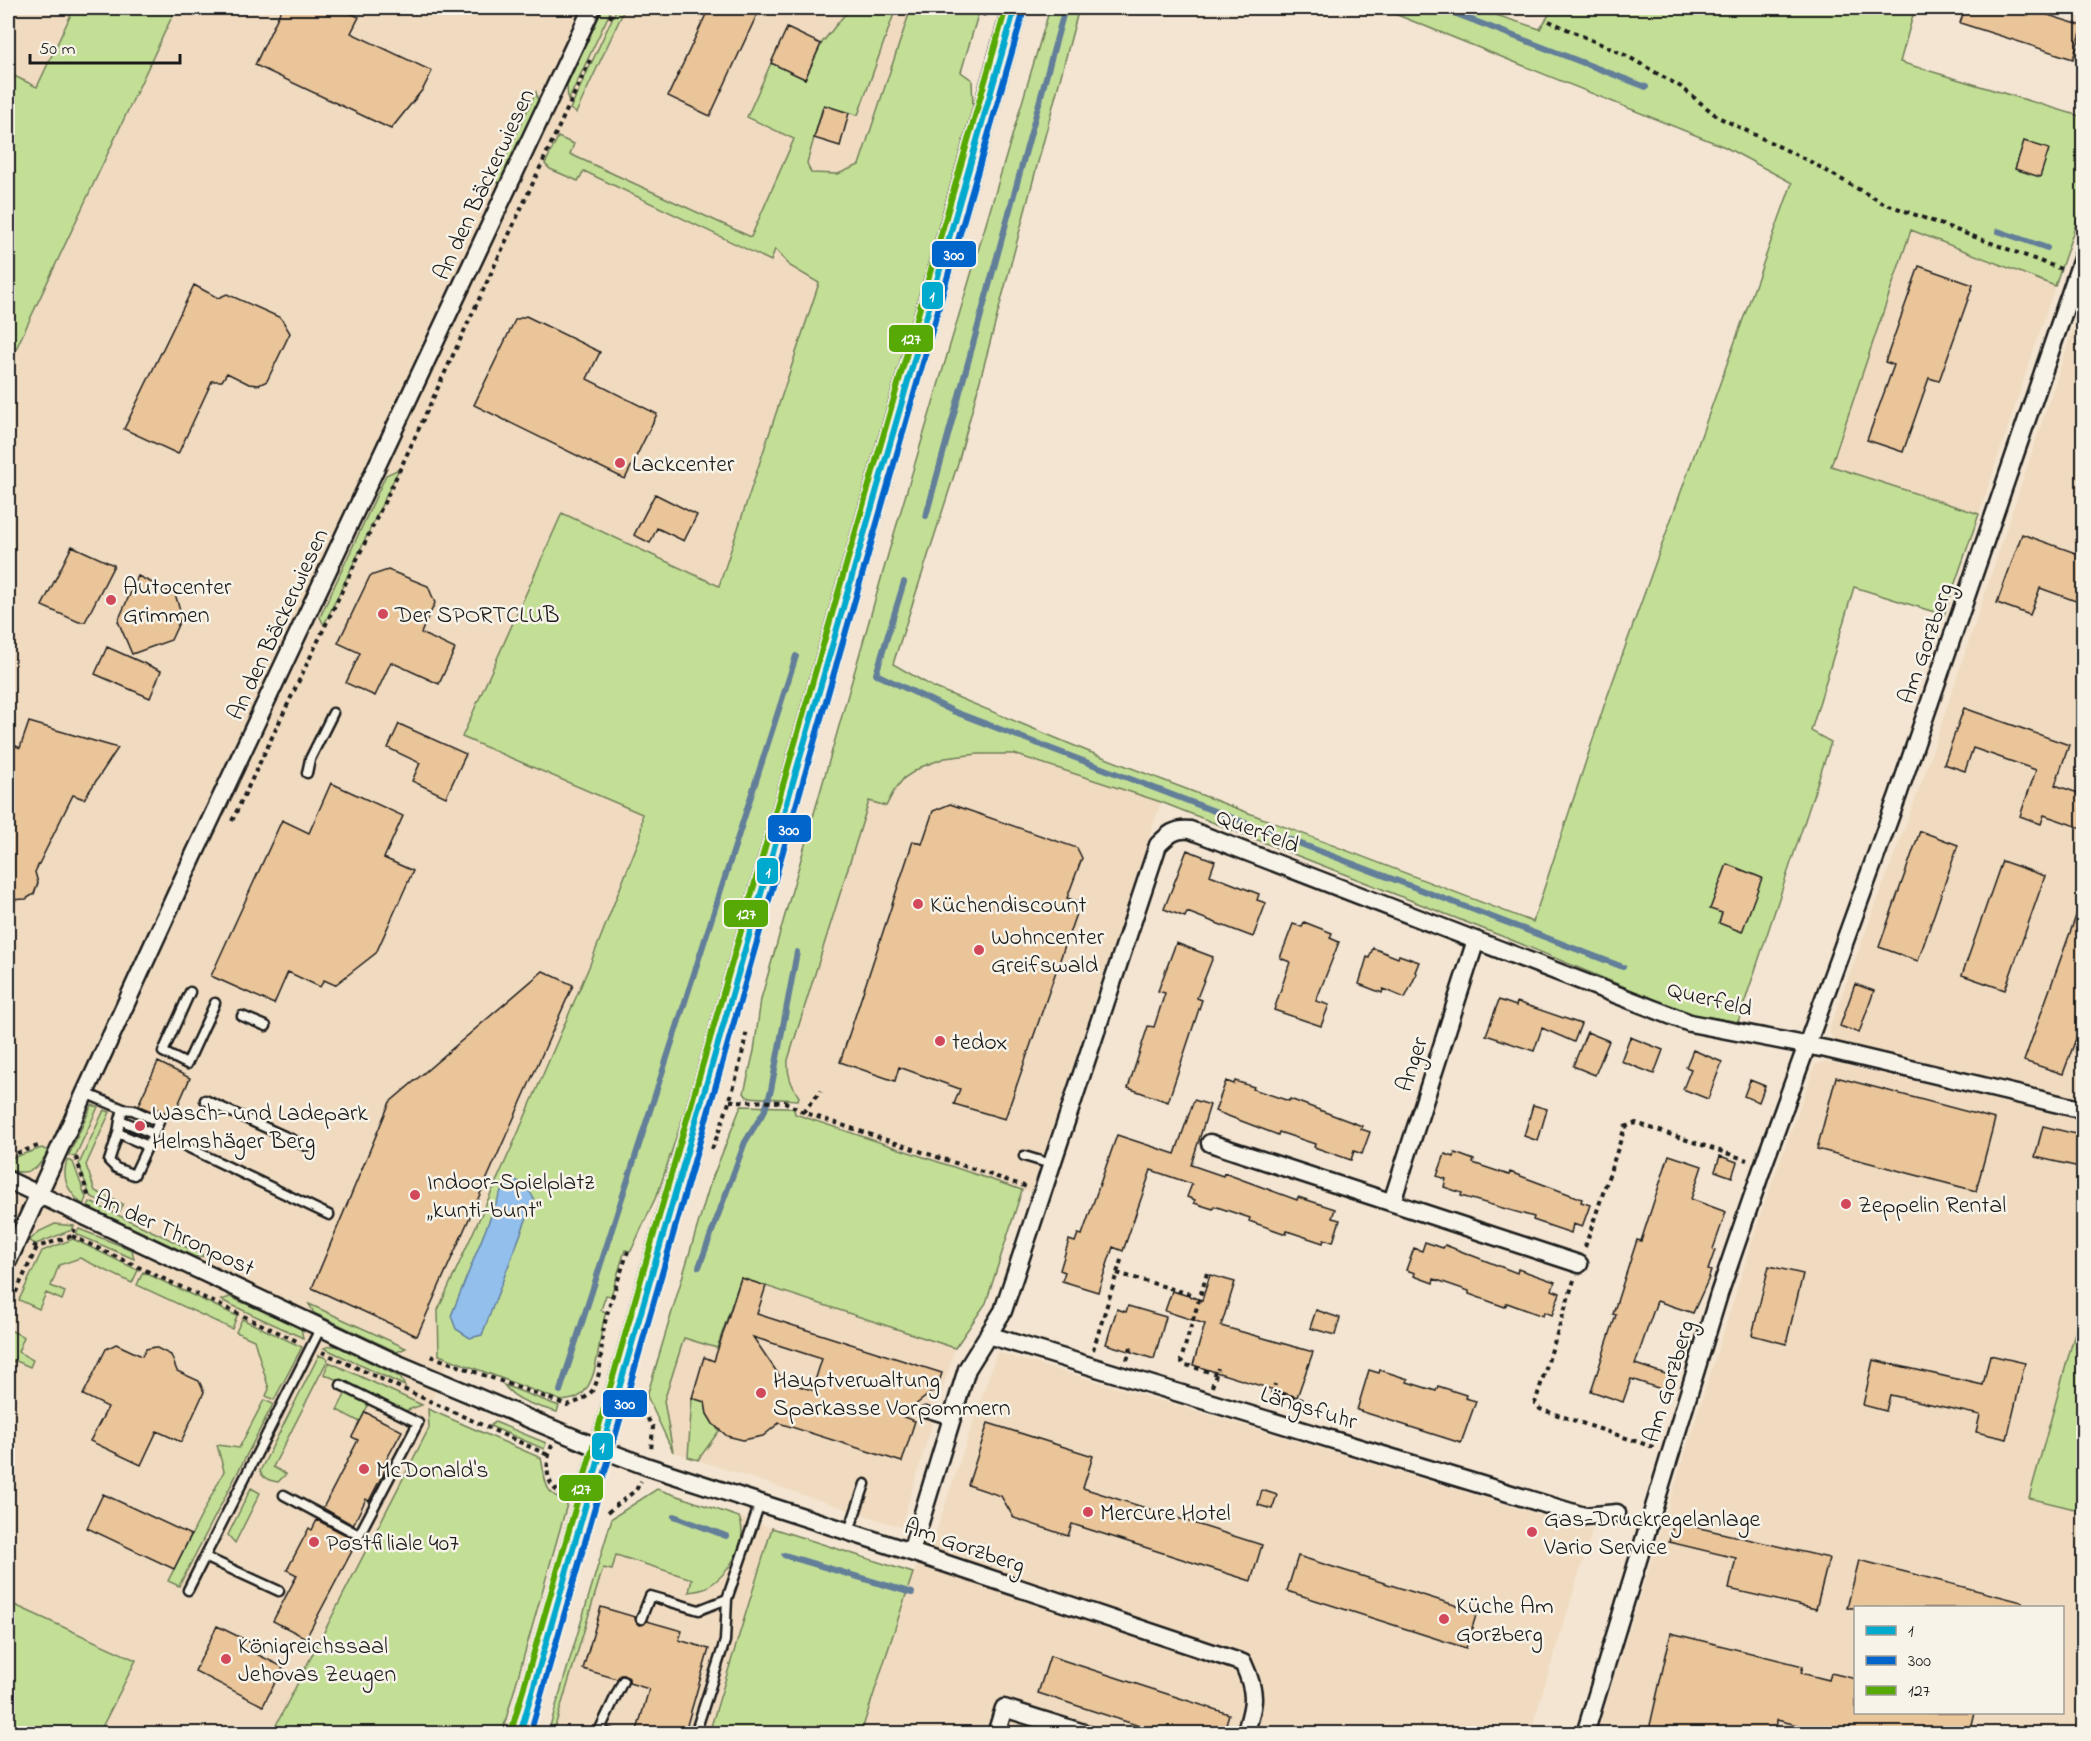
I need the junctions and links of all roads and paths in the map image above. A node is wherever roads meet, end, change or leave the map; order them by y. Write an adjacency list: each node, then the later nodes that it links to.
1 (592, 8): 21 (street, An den Bäckerwiesen)
2 (614, 8): 6 (path)
3 (986, 8): 5 (path)
4 (1015, 8): 66 (main road)
5 (983, 16)
6 (609, 18)
7 (1549, 21): 10 (path)
8 (594, 51): 13 (path)
9 (2084, 253): 10 (street, Am Gorzberg)
10 (2076, 275): 19 (street, Am Gorzberg)
11 (333, 713): 12 (lane)
12 (307, 773)
13 (230, 826)
14 (1476, 940): 19 (street, Querfeld); 36 (street, Querfeld); 42 (street, Anger)
15 (190, 992): 16 (lane)
16 (215, 1003)
17 (242, 1016): 18 (lane)
18 (266, 1026)
19 (1807, 1047): 25 (street); 37 (street, Am Gorzberg)
20 (821, 1090): 26 (path)
21 (85, 1093): 24 (lane); 40 (street, An den Bäckerwiesen)
22 (205, 1100): 33 (lane)
23 (730, 1101): 26 (path)
24 (123, 1109): 27 (lane); 29 (lane)
25 (2084, 1110)
26 (803, 1112): 39 (path)
27 (120, 1120): 28 (lane); 29 (lane)
28 (118, 1133): 31 (lane); 31 (lane)
29 (154, 1134): 31 (lane)
30 (1210, 1143): 42 (street)
31 (148, 1146)
32 (185, 1146): 45 (lane)
33 (306, 1146)
34 (79, 1150): 41 (path)
35 (1024, 1156): 36 (lane)
36 (1051, 1164): 57 (street, Querfeld)
37 (1763, 1166): 51 (path); 67 (street, Am Gorzberg)
38 (8, 1180): 40 (street, An der Thronpost)
39 (1028, 1187)
40 (39, 1195): 44 (street, An der Thronpost); 46 (street, An den Bäckerwiesen)
41 (89, 1198): 43 (path); 44 (path)
42 (1392, 1202): 51 (street)
43 (99, 1203)
44 (81, 1215): 47 (path); 56 (street, An der Thronpost)
45 (329, 1215)
46 (18, 1239): 47 (path); 50 (street, An den Bäckerwiesen)
47 (37, 1247): 55 (path)
48 (628, 1251): 58 (path)
49 (1122, 1257): 52 (path)
50 (8, 1261)
51 (1579, 1264): 67 (path)
52 (1117, 1273): 54 (path); 59 (path)
53 (1207, 1273): 60 (path)
54 (1190, 1294)
55 (8, 1310)
56 (321, 1327): 66 (street, An der Thronpost); 78 (lane)
57 (988, 1335): 59 (street, Längsfuhr); 65 (street, Querfeld)
58 (424, 1353)
59 (1089, 1365): 75 (street, Längsfuhr)
60 (1216, 1374)
61 (341, 1385): 71 (lane)
62 (1273, 1391): 63 (path)
63 (1309, 1402)
64 (925, 1412): 65 (lane)
65 (951, 1420): 77 (street, Querfeld)
66 (601, 1449): 73 (street, Am Gorzberg); 85 (main road)
67 (1671, 1453): 91 (street, Am Gorzberg)
68 (548, 1455): 72 (path)
69 (640, 1482): 74 (path)
70 (865, 1484): 76 (lane)
71 (284, 1495)
72 (569, 1497)
73 (760, 1503): 76 (street, Am Gorzberg); 81 (lane)
74 (609, 1510)
75 (1617, 1513)
76 (849, 1531): 77 (street, Am Gorzberg)
77 (911, 1552): 90 (street, Am Gorzberg)
78 (205, 1557): 79 (lane); 80 (lane)
79 (188, 1590)
80 (279, 1591)
81 (727, 1599): 82 (lane); 87 (lane)
82 (641, 1619)
83 (623, 1681): 84 (lane)
84 (598, 1732): 86 (lane)
85 (520, 1734)
86 (611, 1734)
87 (695, 1734)
88 (996, 1734): 89 (street)
89 (1087, 1734)
90 (1245, 1734)
91 (1585, 1734)

